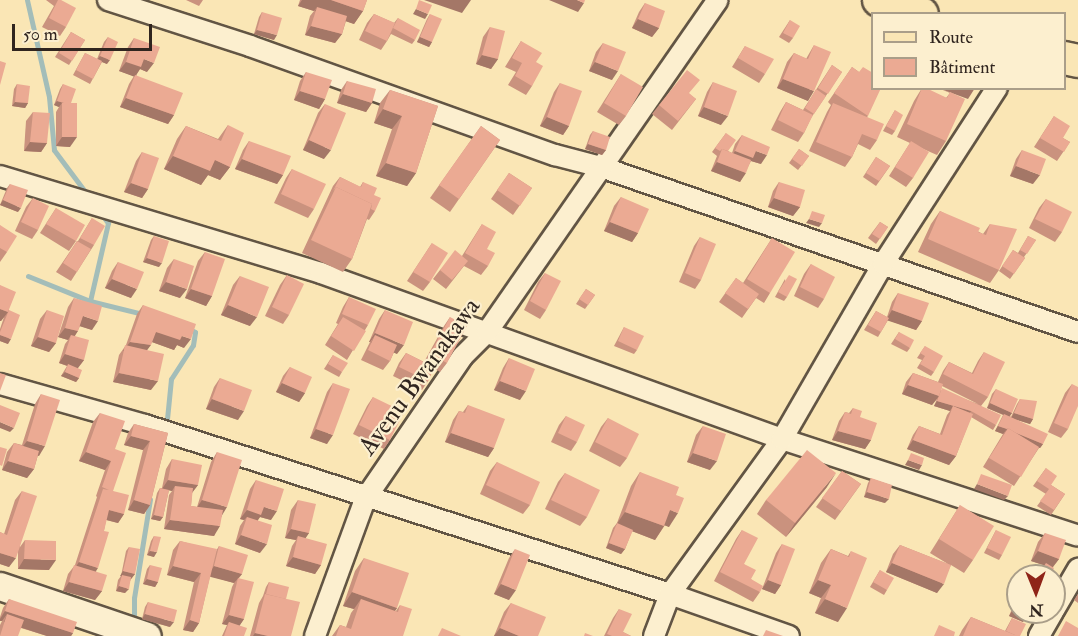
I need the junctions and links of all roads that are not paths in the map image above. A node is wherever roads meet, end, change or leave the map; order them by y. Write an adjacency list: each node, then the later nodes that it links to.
1 (108, 0): 6 (street)
2 (718, 0): 6 (street, Avenu Bwanakawa)
3 (886, 1): 4 (main road)
4 (916, 12)
5 (996, 90): 8 (street)
6 (601, 167): 8 (street); 9 (street, Avenu Bwanakawa)
7 (0, 176): 9 (street)
8 (883, 264): 10 (street); 12 (street)
9 (487, 332): 12 (street); 13 (street, Avenu Bwanakawa)
10 (1078, 332)
11 (0, 384): 13 (street)
12 (782, 439): 14 (street); 18 (street)
13 (365, 499): 18 (street); 20 (street, Avenu Bwanakawa)
14 (1078, 536)
15 (1078, 569): 17 (street)
16 (0, 586): 19 (street)
17 (1066, 589)
18 (670, 594): 21 (street); 22 (street)
19 (139, 633)
20 (315, 636)
21 (654, 636)
22 (789, 636)

